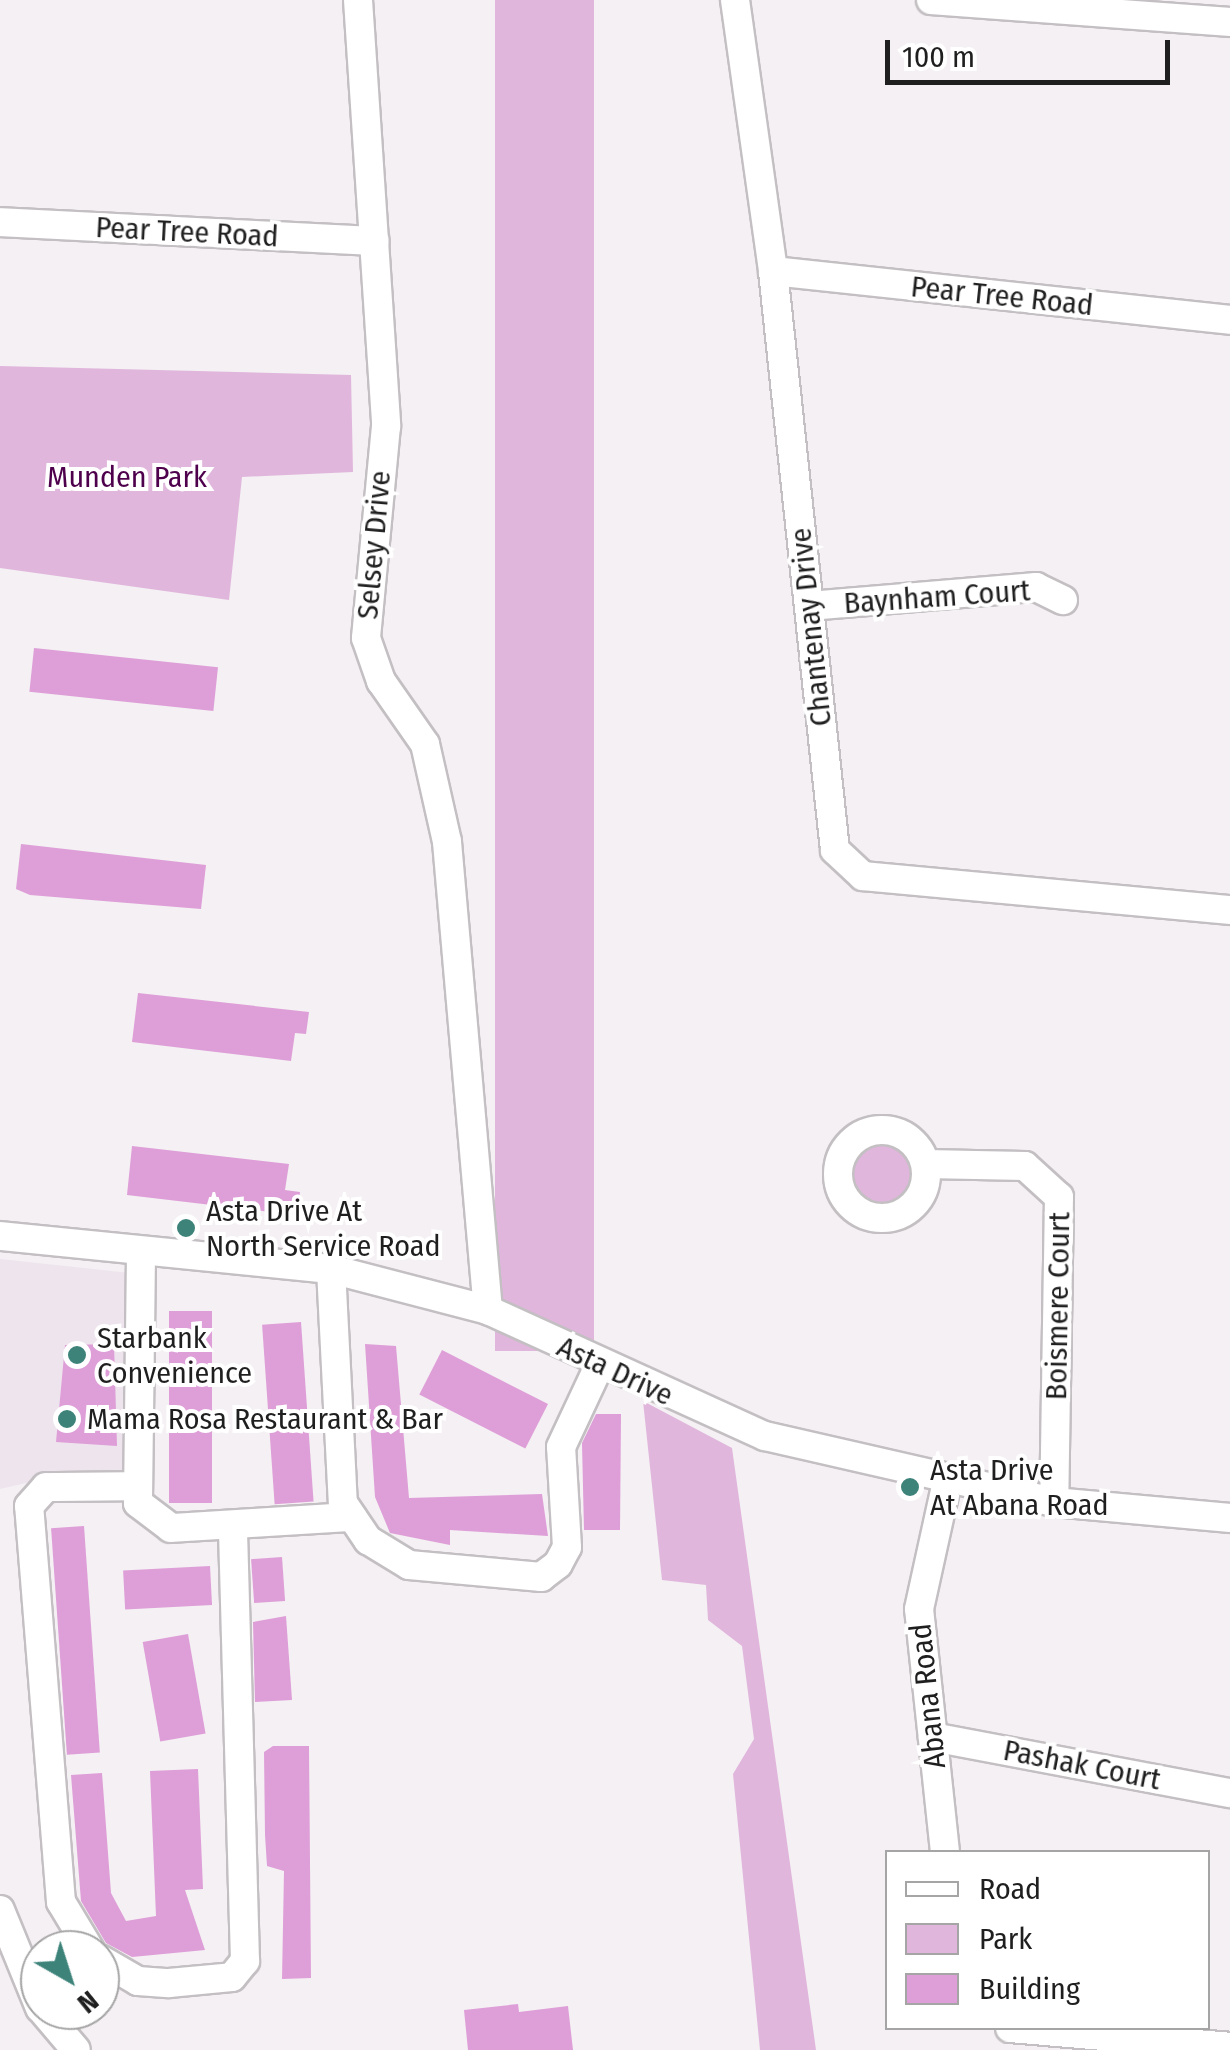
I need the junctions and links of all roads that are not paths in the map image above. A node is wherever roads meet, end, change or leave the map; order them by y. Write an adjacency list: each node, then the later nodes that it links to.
1 (358, 0): 6 (street, Selsey Drive)
2 (735, 0): 7 (street, Chantenay Drive)
3 (931, 0): 4 (street)
4 (1230, 22)
5 (0, 222): 6 (street, Pear Tree Road)
6 (374, 241): 16 (street, Selsey Drive)
7 (774, 271): 8 (street, Pear Tree Road); 10 (street, Chantenay Drive)
8 (1230, 320)
9 (1062, 600): 10 (street, Baynham Court)
10 (809, 606): 11 (street, Chantenay Drive)
11 (1230, 910)
12 (926, 1164): 20 (street, Boismere Court)
13 (0, 1236): 14 (street, Asta Drive)
14 (141, 1254): 15 (street, Asta Drive); 19 (street)
15 (331, 1269): 16 (street, Asta Drive); 21 (street)
16 (488, 1310): 17 (street, Asta Drive)
17 (599, 1366): 18 (street, Asta Drive); 21 (street)
18 (947, 1482): 20 (street, Asta Drive); 24 (street, Abana Road)
19 (138, 1486): 23 (street); 28 (street)
20 (1054, 1502): 22 (street, Asta Drive)
21 (352, 1516): 23 (street)
22 (1230, 1518)
23 (233, 1525): 30 (street)
24 (933, 1737): 25 (street, Pashak Court); 26 (street, Abana Road)
25 (1230, 1794)
26 (945, 1850)
27 (0, 1910): 29 (street)
28 (78, 1930)
29 (20, 1958)
30 (120, 1971)
31 (59, 2030): 34 (street)
32 (1034, 2030): 33 (street)
33 (1230, 2046)
34 (76, 2050)

